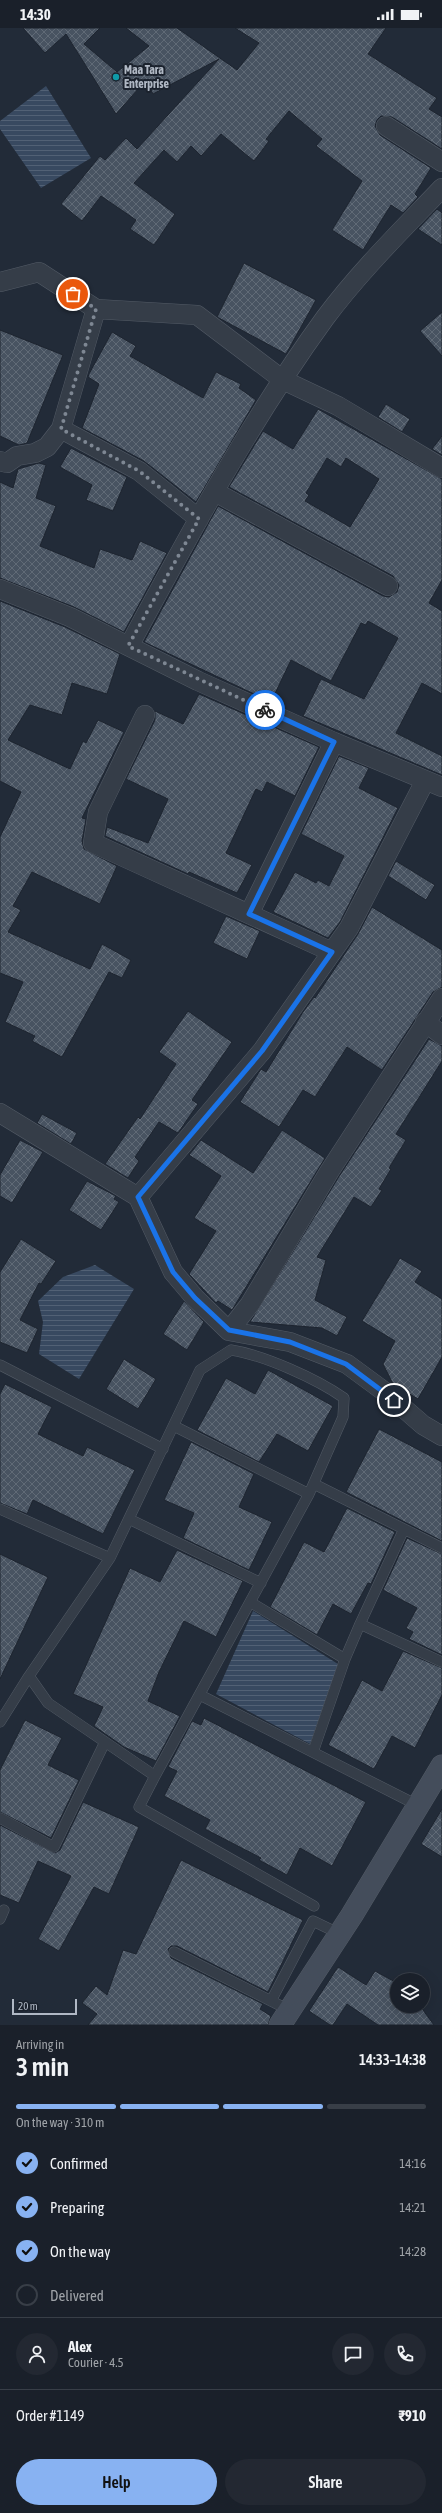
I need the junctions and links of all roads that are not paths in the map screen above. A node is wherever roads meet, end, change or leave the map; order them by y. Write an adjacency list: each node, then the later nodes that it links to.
1 (386, 126): 2 (street)
2 (442, 162)
3 (442, 188): 6 (street)
4 (0, 282): 5 (street)
5 (96, 309): 6 (street); 7 (street)
6 (283, 380): 9 (street); 10 (street)
7 (61, 429): 8 (street); 11 (street)
8 (0, 461)
9 (442, 468)
10 (215, 492): 11 (street); 12 (street)
11 (199, 519): 14 (street)
12 (388, 586)
13 (0, 589): 14 (street)
14 (128, 646): 16 (street)
15 (146, 714): 18 (street)
16 (334, 742): 17 (street); 18 (street)
17 (434, 784): 19 (street)
18 (249, 914): 19 (street)
19 (332, 952): 24 (street)
20 (442, 998): 21 (street)
21 (425, 1022): 22 (street); 25 (street)
22 (442, 1035)
23 (0, 1113): 24 (street)
24 (138, 1197): 25 (street)
25 (229, 1330): 28 (street)
26 (0, 1365): 29 (lane)
27 (174, 1426): 29 (lane); 30 (lane); 31 (lane)
28 (442, 1436)
29 (163, 1449): 33 (lane)
30 (314, 1484): 31 (lane); 34 (lane)
31 (309, 1494): 37 (lane)
32 (0, 1509): 36 (lane)
33 (129, 1519): 36 (lane); 37 (lane)
34 (404, 1529): 35 (lane); 39 (lane)
35 (442, 1548)
36 (110, 1558): 42 (lane)
37 (261, 1583): 38 (lane)
38 (250, 1602): 40 (lane); 43 (lane)
39 (360, 1624): 40 (lane); 41 (lane)
40 (345, 1659): 46 (lane)
41 (442, 1662)
42 (29, 1676): 44 (lane); 45 (lane)
43 (200, 1694): 46 (lane); 48 (lane)
44 (0, 1722)
45 (105, 1742): 48 (lane); 50 (lane)
46 (312, 1752): 49 (lane)
47 (442, 1766): 49 (street)
48 (155, 1776): 51 (lane)
49 (419, 1806): 52 (street)
50 (0, 1818)
51 (314, 1906)
52 (340, 1934): 54 (street); 54 (lane)
53 (174, 1952): 54 (lane)
54 (280, 2012)

